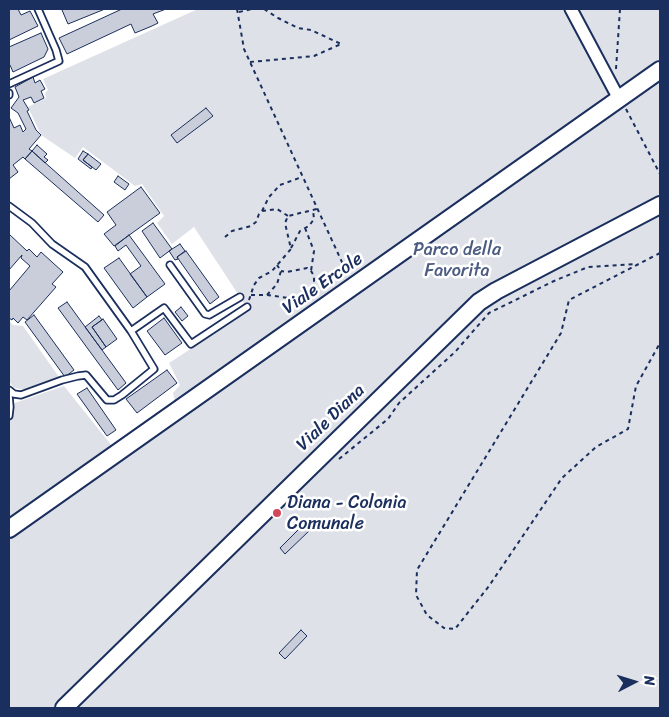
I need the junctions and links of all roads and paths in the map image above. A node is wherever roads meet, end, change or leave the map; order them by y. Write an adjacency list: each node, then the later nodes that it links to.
1 (38, 9): 10 (lane)
2 (237, 9): 7 (path)
3 (252, 9): 7 (path)
4 (264, 9): 8 (path)
5 (572, 9): 11 (street)
6 (620, 9): 11 (path)
7 (239, 12): 8 (path)
8 (250, 62): 13 (path)
9 (660, 70): 11 (street, Viale Ercole)
10 (9, 84)
11 (617, 94): 12 (path); 29 (street, Viale Ercole)
12 (660, 174)
13 (302, 177): 16 (path); 18 (path)
14 (660, 204): 41 (street, Viale Diana)
15 (9, 206): 34 (lane)
16 (317, 209): 17 (path); 29 (path)
17 (313, 210): 19 (path); 20 (path)
18 (262, 211): 19 (path); 21 (path)
19 (288, 216): 22 (path)
20 (306, 228): 22 (path); 28 (path)
21 (225, 237)
22 (291, 249): 26 (path)
23 (660, 253): 24 (path)
24 (639, 264): 35 (path); 39 (path)
25 (170, 265): 32 (lane)
26 (277, 265): 27 (path); 30 (path)
27 (281, 271): 28 (path); 31 (path)
28 (312, 271): 31 (path)
29 (353, 287): 40 (street, Viale Ercole)
30 (250, 295): 31 (path); 33 (path)
31 (267, 295)
32 (240, 298)
33 (246, 306): 34 (lane)
34 (131, 331): 36 (lane)
35 (660, 343)
36 (9, 390)
37 (9, 396): 38 (lane)
38 (9, 416)
39 (335, 462)
40 (9, 529)
41 (64, 708)

